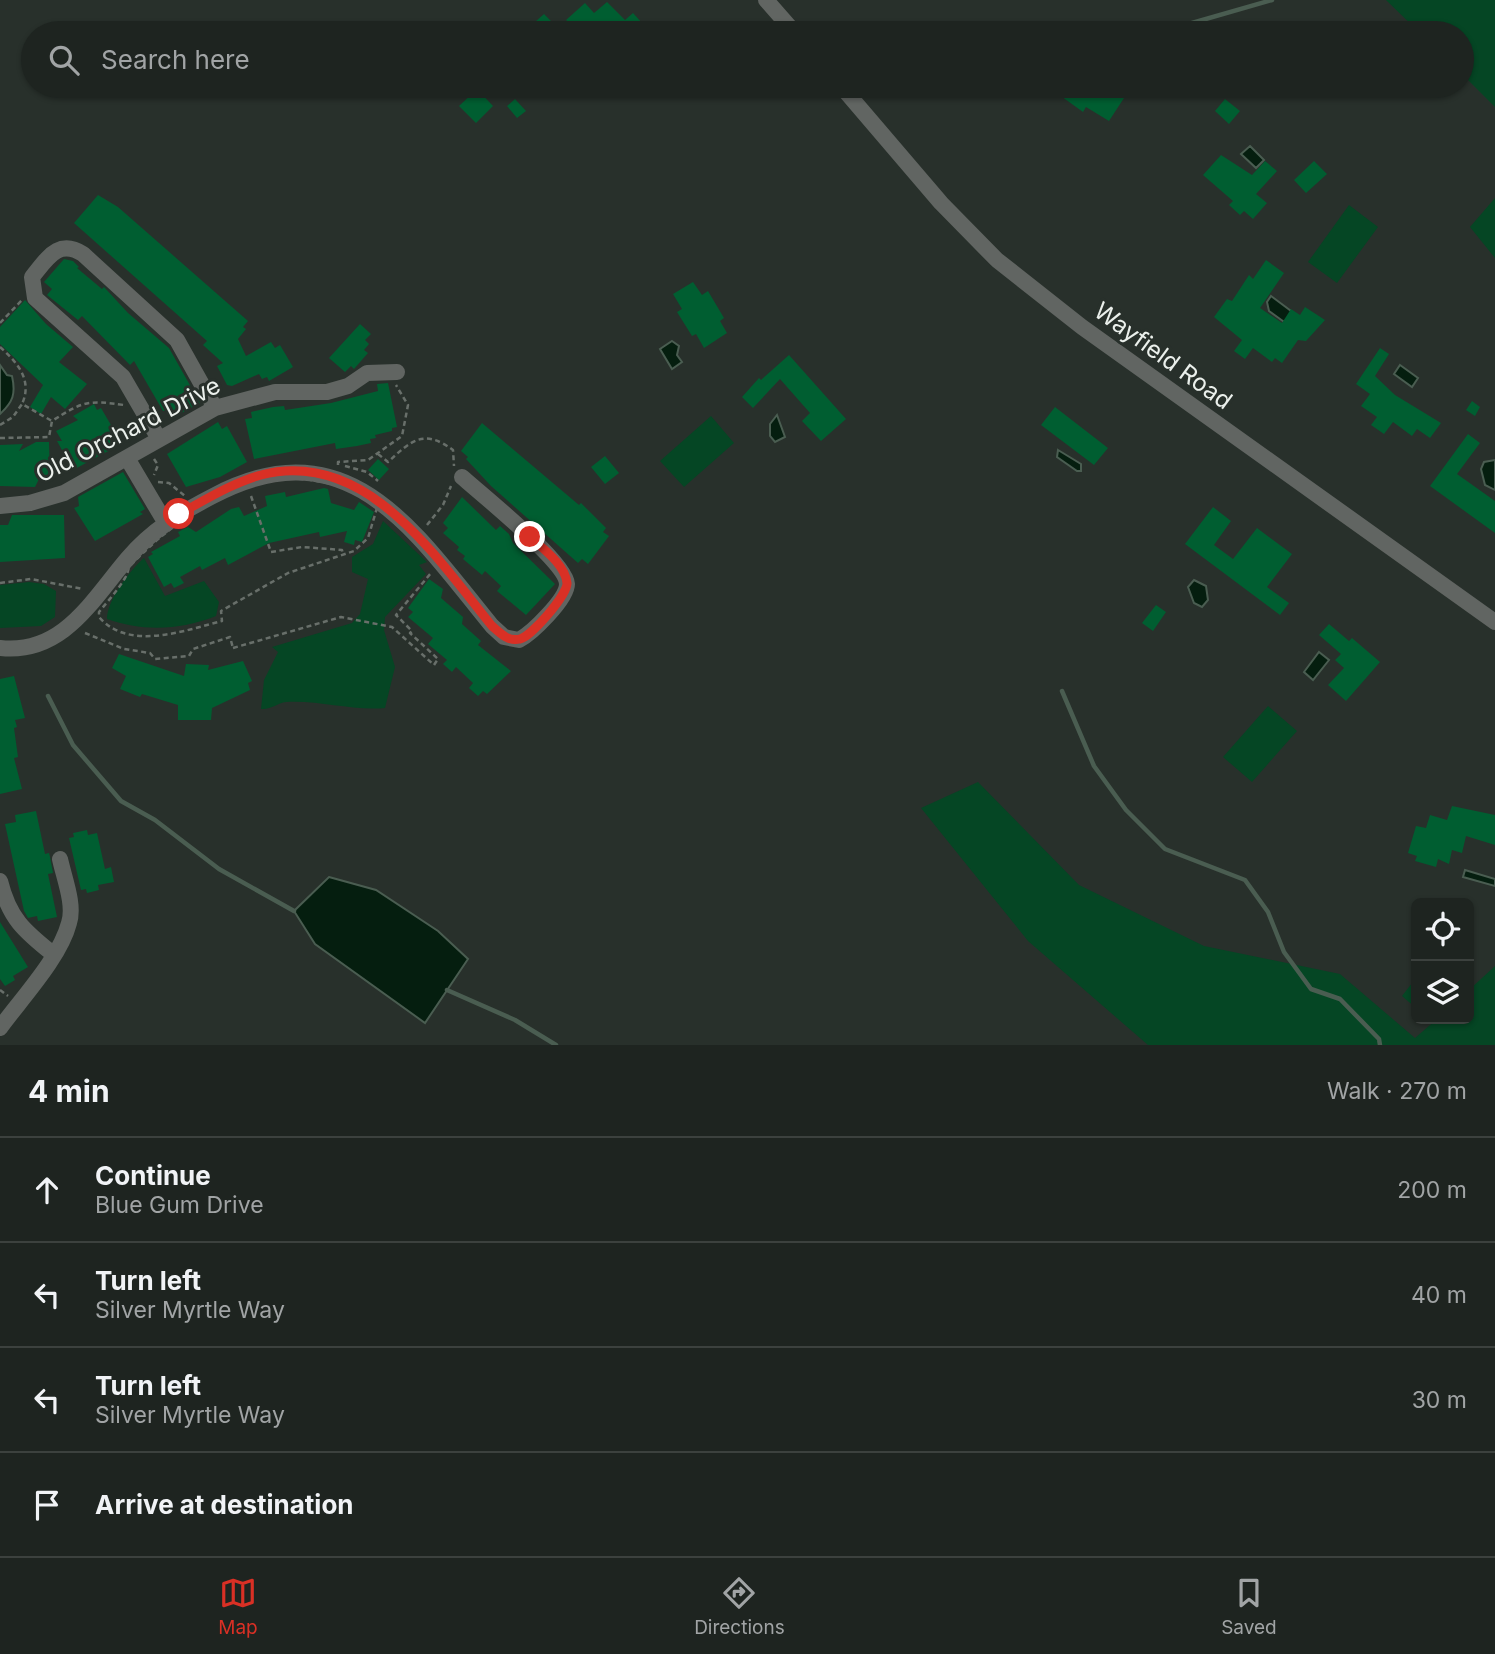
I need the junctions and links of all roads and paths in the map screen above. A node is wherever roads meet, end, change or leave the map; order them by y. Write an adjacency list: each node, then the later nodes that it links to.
1 (766, 0): 2 (street)
2 (784, 21)
3 (851, 98): 27 (street, Wayfield Road)
4 (0, 347): 6 (path)
5 (395, 377): 8 (street, Old Orchard Drive); 14 (path)
6 (22, 404): 9 (path); 10 (path)
7 (129, 405): 9 (path)
8 (215, 408): 12 (street, Old Orchard Drive); 12 (street)
9 (52, 421): 11 (path)
10 (0, 425)
11 (0, 438)
12 (159, 439): 15 (street, Old Orchard Drive)
13 (149, 453): 19 (path)
14 (378, 454): 17 (path); 22 (path)
15 (127, 458): 20 (street, Old Orchard Drive); 21 (street)
16 (461, 477): 22 (street)
17 (378, 481)
18 (247, 486): 23 (path); 23 (path); 23 (path)
19 (183, 500)
20 (0, 506)
21 (165, 522): 22 (street); 29 (street)
22 (425, 534)
23 (343, 554)
24 (435, 568): 28 (path)
25 (0, 583): 26 (path)
26 (90, 590)
27 (1495, 622)
28 (81, 631)
29 (0, 648)
30 (60, 859): 32 (street)
31 (0, 881): 32 (street)
32 (53, 954): 34 (street)
33 (0, 990): 34 (path)
34 (10, 1001): 35 (street)
35 (0, 1028)

